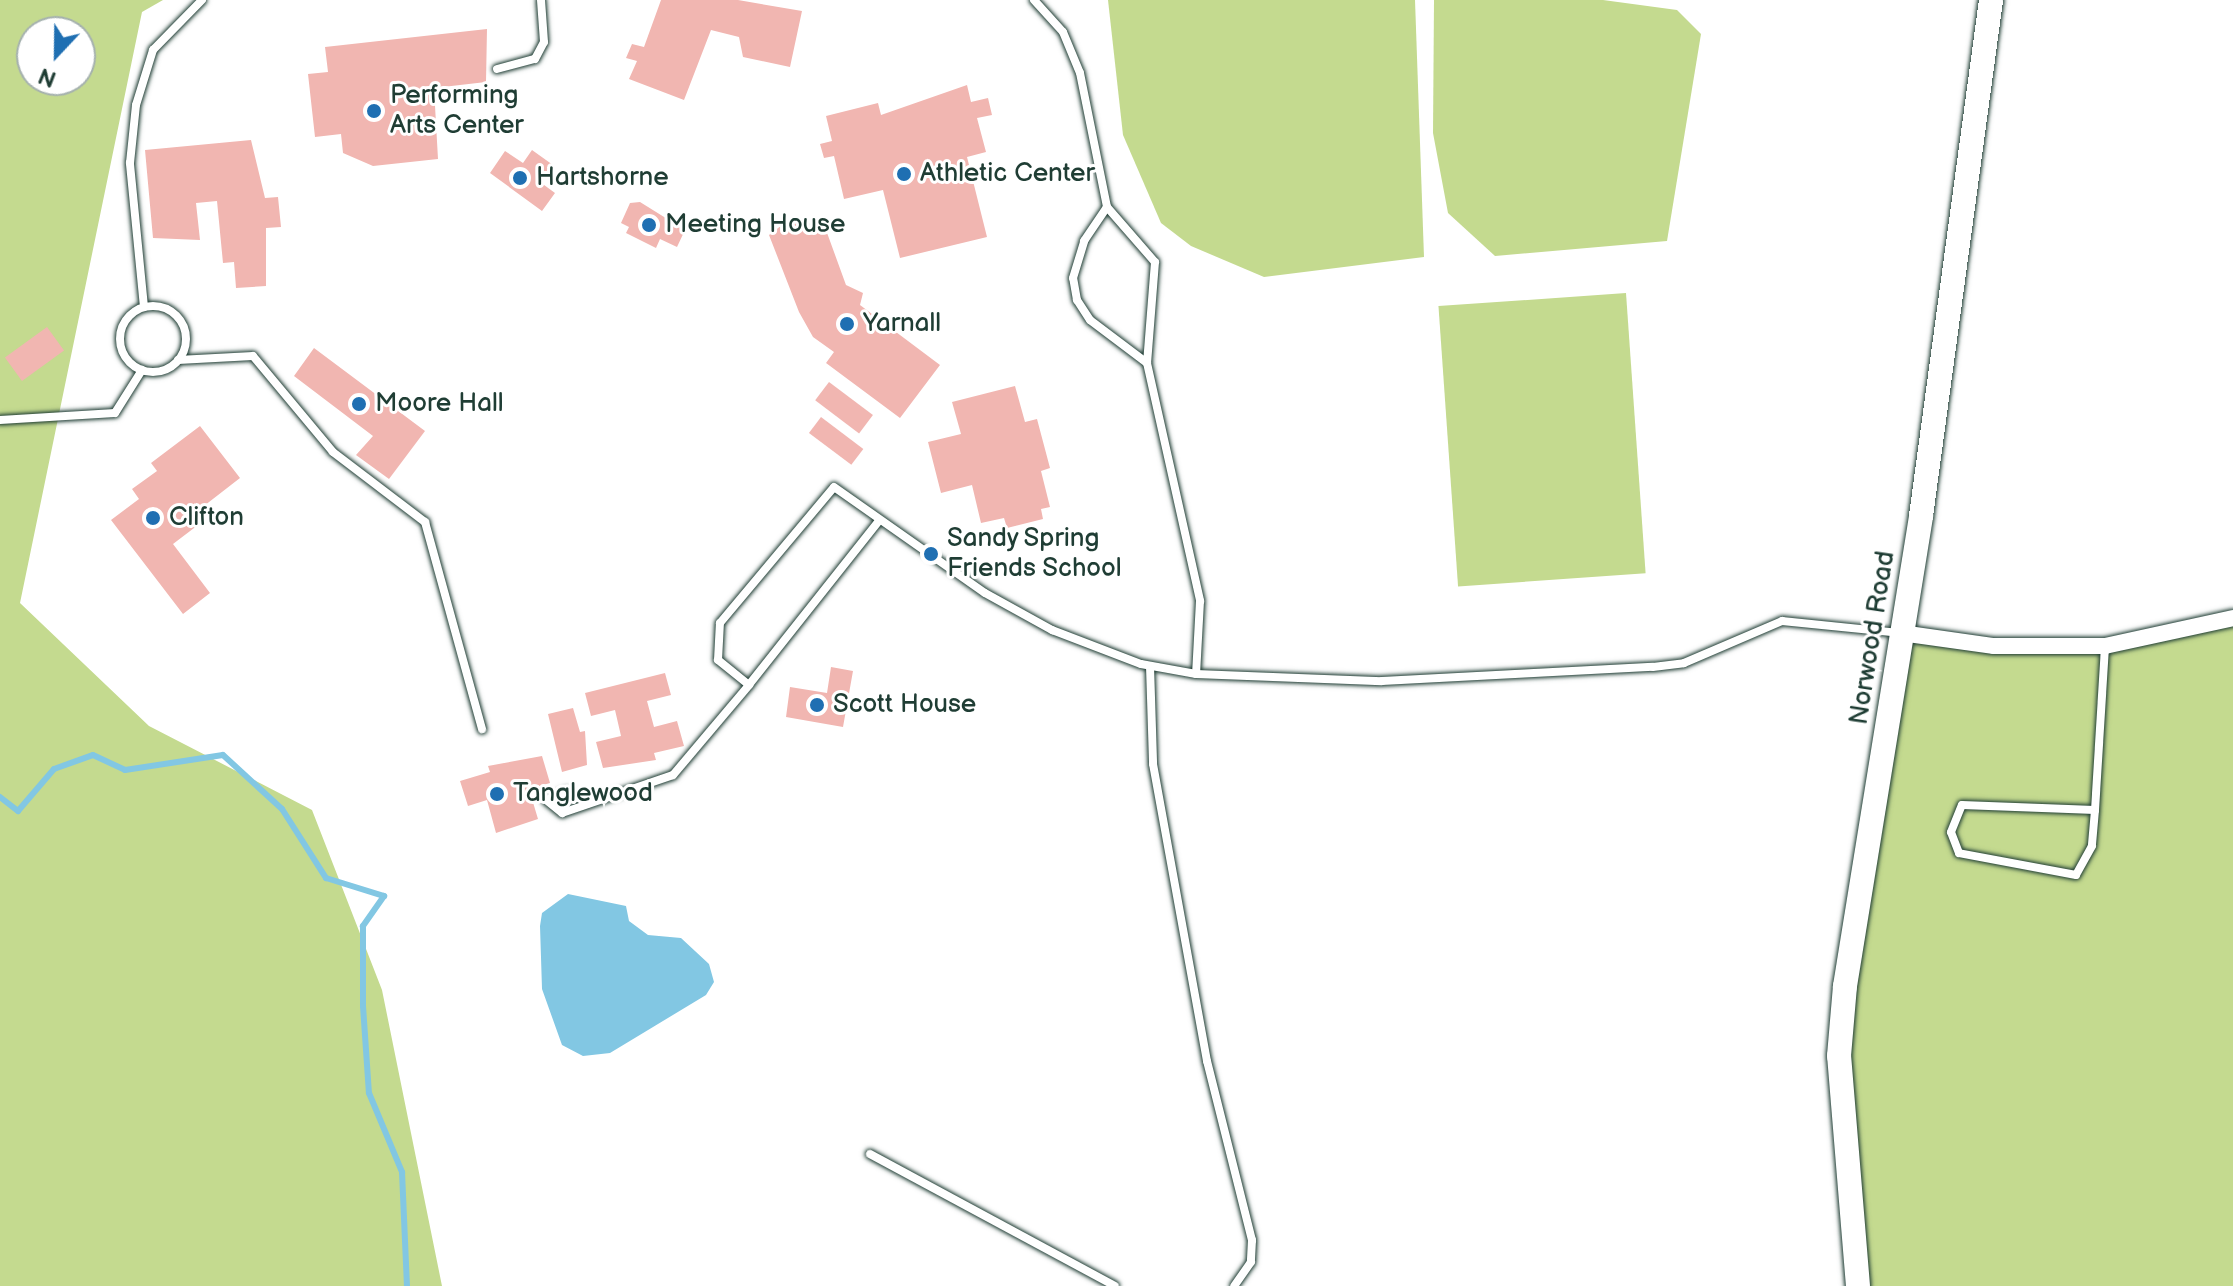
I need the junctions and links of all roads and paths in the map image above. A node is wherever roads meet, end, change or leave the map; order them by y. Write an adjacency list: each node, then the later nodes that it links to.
1 (202, 0): 7 (lane)
2 (541, 0): 5 (lane)
3 (1034, 0): 6 (lane)
4 (1991, 0): 14 (main road, Norwood Road)
5 (497, 69)
6 (1107, 207): 9 (lane); 9 (lane)
7 (144, 307): 8 (lane); 10 (lane)
8 (178, 360): 10 (lane); 19 (lane)
9 (1147, 363): 17 (lane)
10 (142, 370): 11 (lane)
11 (0, 420)
12 (878, 522): 16 (lane); 18 (lane); 18 (lane)
13 (2233, 618): 15 (street)
14 (1901, 633): 15 (street); 17 (lane); 25 (main road, Norwood Road)
15 (2105, 646): 21 (lane)
16 (1150, 666): 17 (lane); 24 (lane)
17 (1196, 674)
18 (749, 685): 20 (lane)
19 (482, 729)
20 (589, 803): 20 (lane)
21 (2095, 810): 21 (lane)
22 (870, 1154): 23 (lane)
23 (1115, 1286)
24 (1234, 1286)
25 (1858, 1286)

